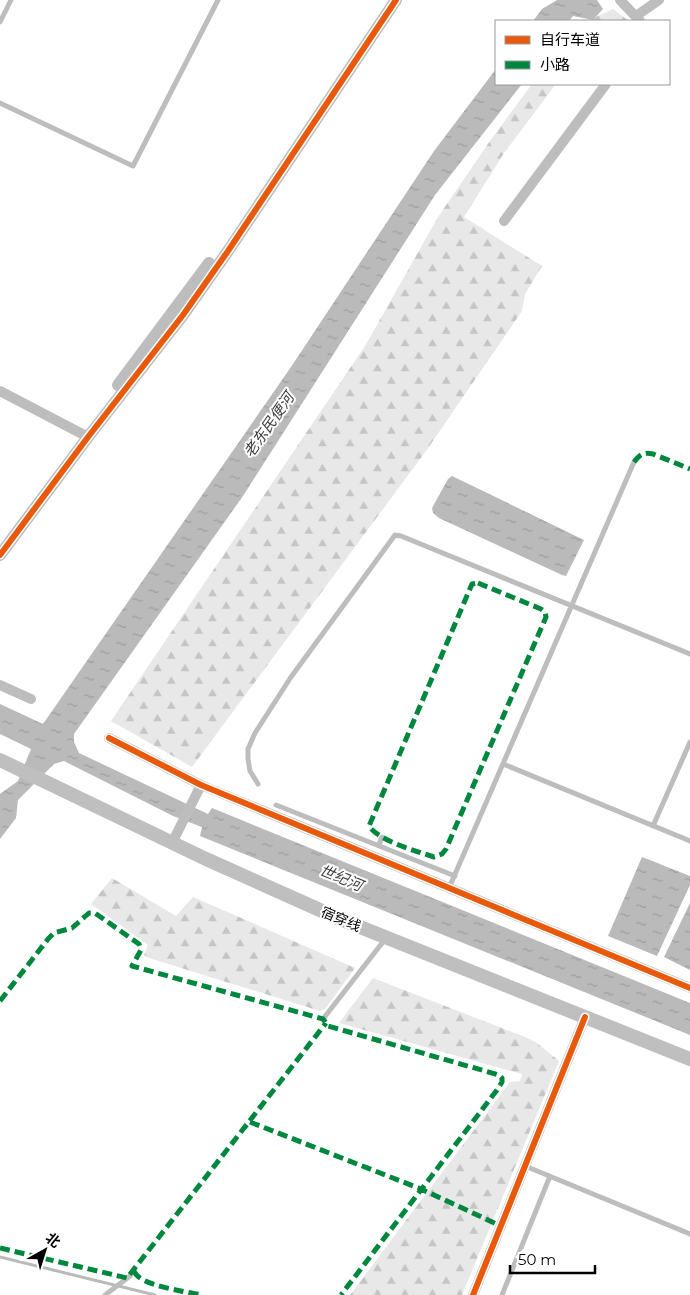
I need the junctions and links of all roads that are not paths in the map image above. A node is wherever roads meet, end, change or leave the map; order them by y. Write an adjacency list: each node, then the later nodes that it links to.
1 (11, 0): 8 (lane)
2 (218, 0): 10 (lane)
3 (387, 0): 13 (street)
4 (396, 0): 13 (street)
5 (620, 0): 7 (street)
6 (659, 0): 7 (street)
7 (638, 19)
8 (0, 22)
9 (605, 85): 11 (street)
10 (0, 103)
11 (504, 220)
12 (0, 391): 13 (street)
13 (85, 434): 15 (street); 16 (street)
14 (634, 462): 17 (lane)
15 (0, 542)
16 (0, 555)
17 (572, 606): 18 (lane); 24 (lane); 25 (lane)
18 (690, 654)
19 (0, 685): 20 (street)
20 (31, 699)
21 (109, 738): 26 (street)
22 (690, 742): 28 (lane)
23 (0, 760): 29 (main road, 宿穿线)
24 (503, 764): 28 (lane); 33 (lane)
25 (258, 784)
26 (201, 785): 29 (street); 34 (street)
27 (276, 805): 32 (lane)
28 (653, 826): 31 (lane)
29 (176, 837): 35 (main road, 宿穿线)
30 (382, 837): 32 (lane)
31 (690, 841)
32 (379, 845): 33 (lane)
33 (454, 876): 34 (lane)
34 (449, 888): 36 (street)
35 (386, 938): 37 (main road, 宿穿线); 38 (lane)
36 (690, 988)
37 (585, 1017): 39 (main road, 宿穿线); 40 (street)
38 (323, 1019)
39 (690, 1059)
40 (525, 1166): 41 (lane); 45 (street)
41 (550, 1176): 42 (lane); 46 (lane)
42 (690, 1234)
43 (130, 1276): 44 (lane)
44 (105, 1295)
45 (473, 1295)
46 (502, 1295)

